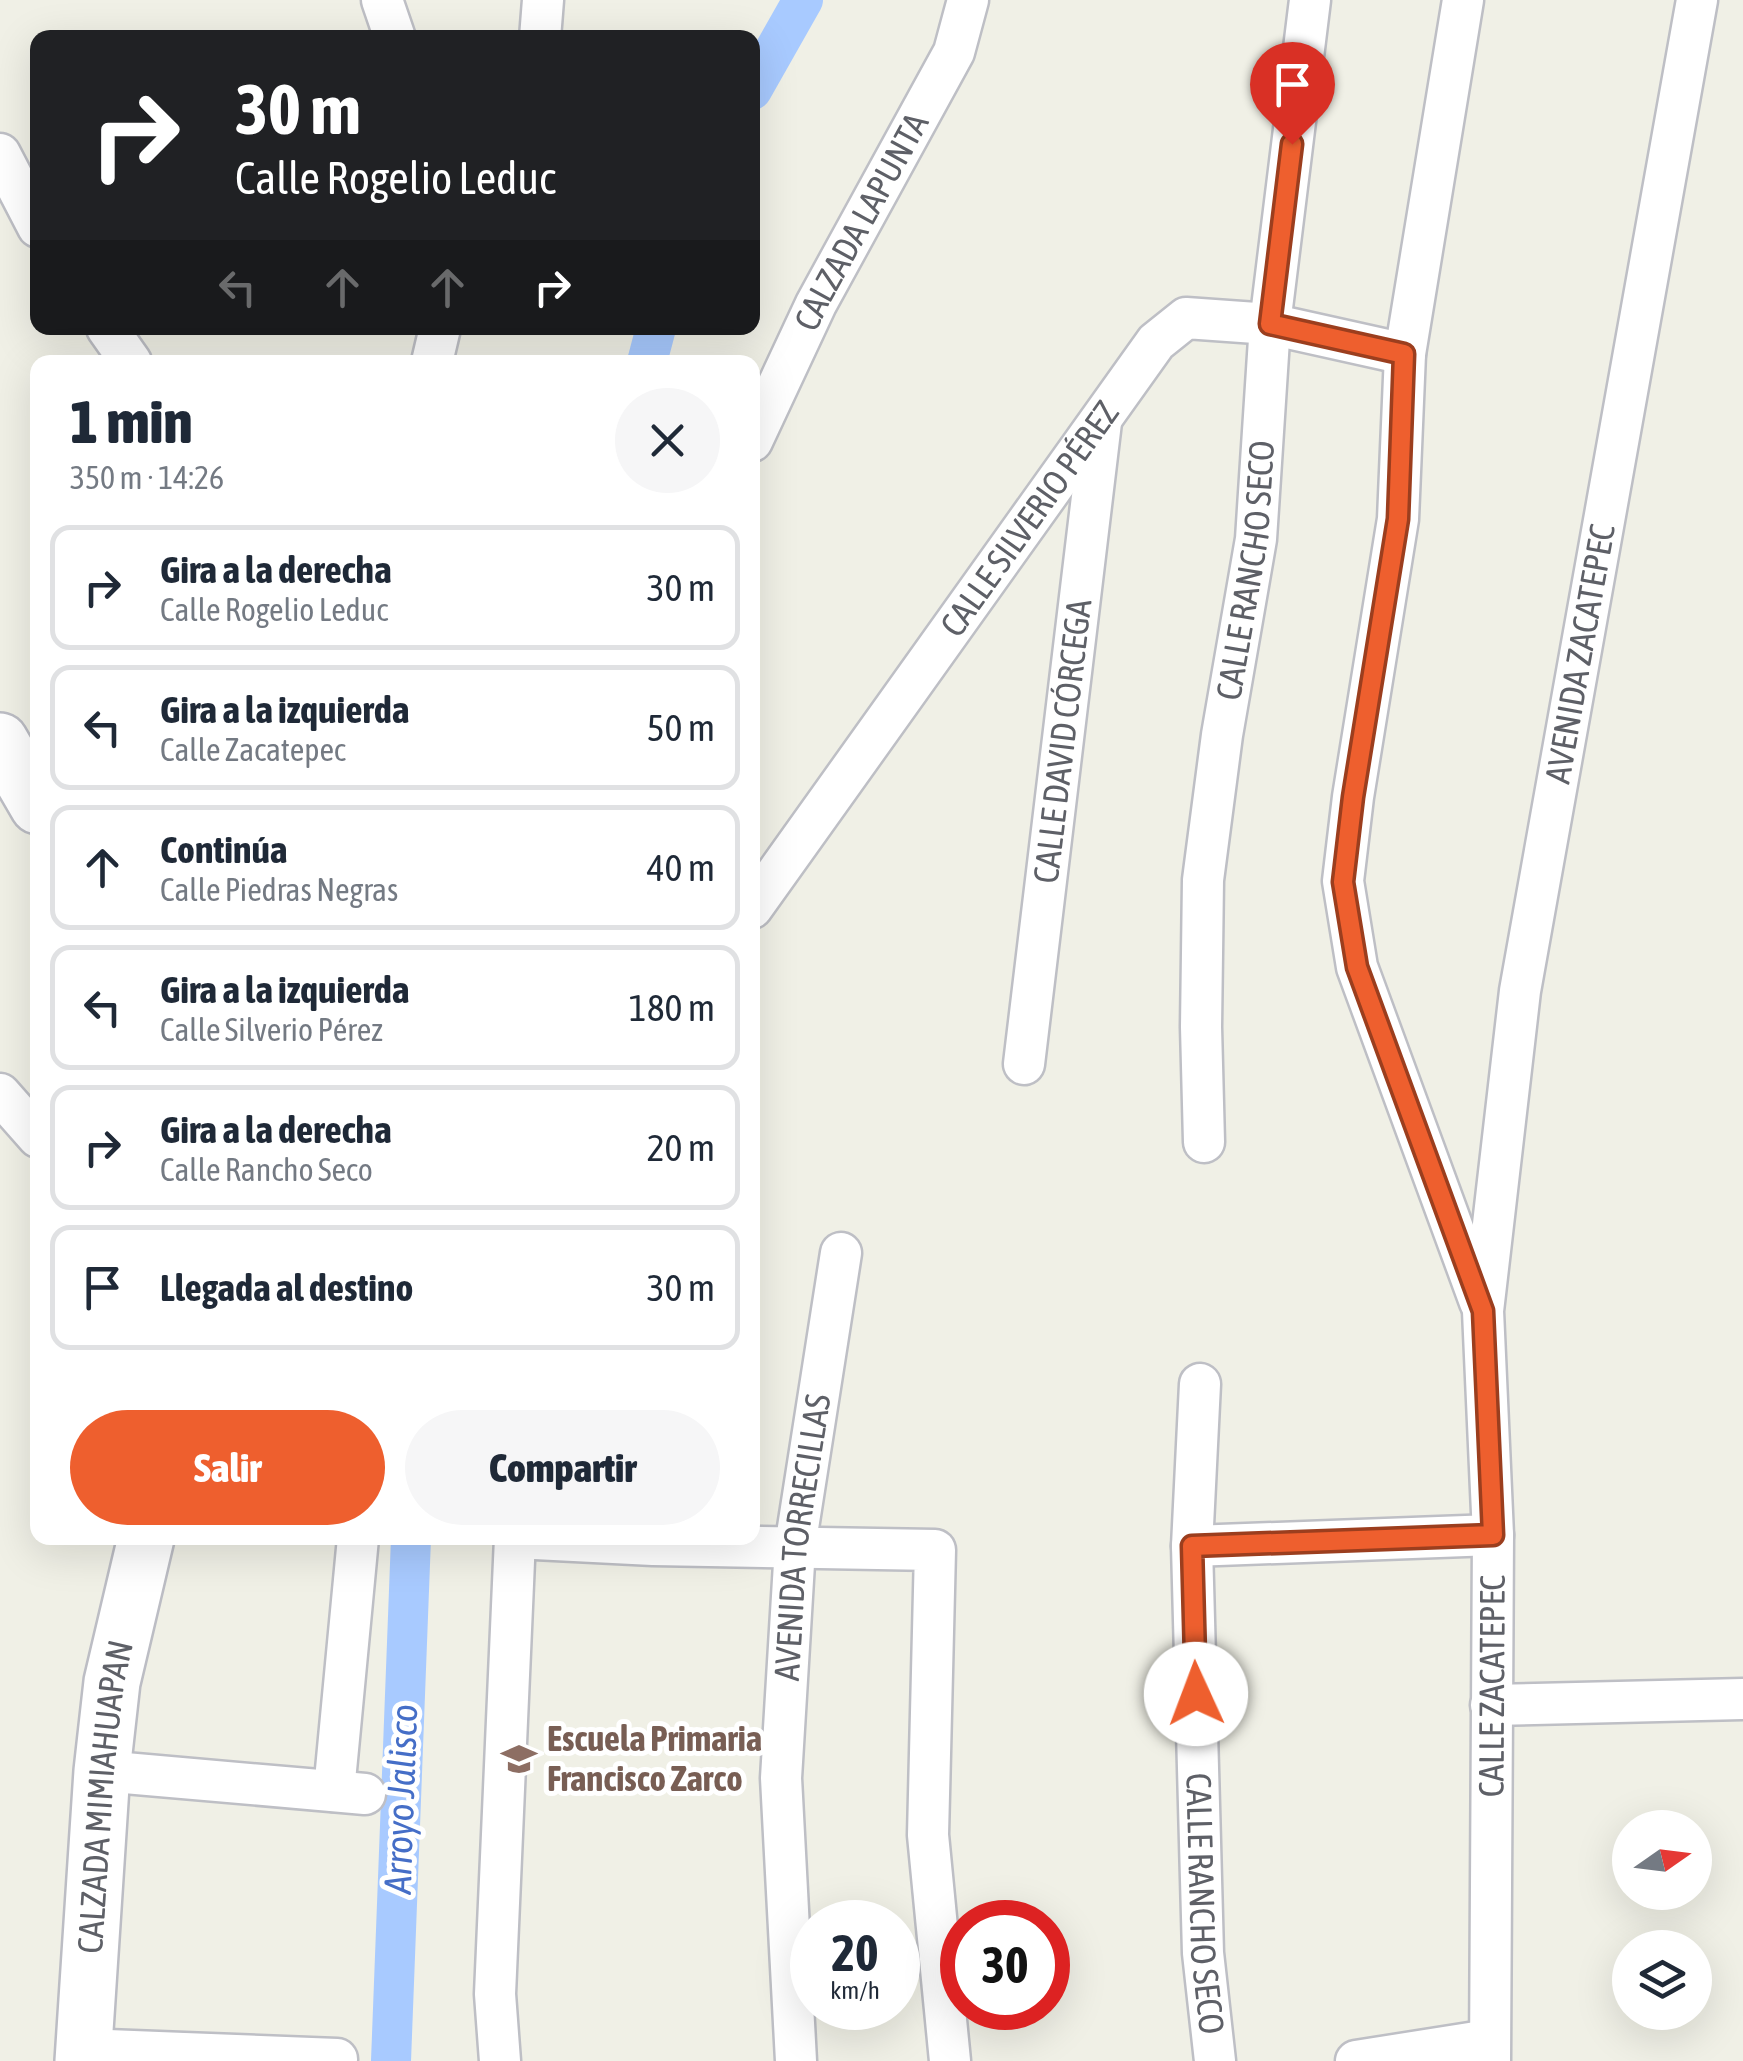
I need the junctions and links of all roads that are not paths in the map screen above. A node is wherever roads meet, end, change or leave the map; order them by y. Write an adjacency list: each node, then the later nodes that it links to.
1 (382, 0): 7 (street)
2 (543, 0): 8 (street)
3 (968, 0): 16 (street, CALZADA LAPUNTA)
4 (1310, 0): 13 (street, CALLE RANCHO SECO)
5 (1462, 0): 14 (street)
6 (1697, 0): 25 (street, AVENIDA ZACATEPEC)
7 (392, 30)
8 (541, 30)
9 (0, 146): 11 (street)
10 (0, 154): 12 (street)
11 (30, 167)
12 (30, 212)
13 (1270, 324): 14 (street, CALLE SILVERIO PÉREZ); 15 (street, CALLE SILVERIO PÉREZ); 23 (street, CALLE RANCHO SECO)
14 (1404, 354): 25 (street)
15 (1102, 418): 19 (street, CALLE SILVERIO PÉREZ); 20 (street, CALLE DAVID CÓRCEGA)
16 (760, 424)
17 (0, 741): 18 (main road)
18 (30, 792)
19 (760, 897)
20 (1024, 1064)
21 (0, 1094): 22 (street)
22 (30, 1127)
23 (1204, 1142)
24 (841, 1253): 33 (street, AVENIDA TORRECILLAS)
25 (1483, 1311): 27 (street, CALLE ZACATEPEC)
26 (1200, 1384): 32 (street, CALLE RANCHO SECO)
27 (1493, 1535): 32 (street); 35 (street, CALLE ZACATEPEC)
28 (144, 1545): 36 (main road, CALZADA MIMIAHUAPAN)
29 (358, 1545): 36 (street)
30 (515, 1545): 40 (street)
31 (733, 1545): 33 (street)
32 (1192, 1546): 43 (street, CALLE RANCHO SECO)
33 (795, 1547): 41 (street, AVENIDA TORRECILLAS); 42 (street)
34 (1743, 1699): 35 (street)
35 (1491, 1706): 37 (street, CALLE ZACATEPEC)
36 (102, 1771): 38 (main road, CALZADA MIMIAHUAPAN)
37 (1490, 2050): 44 (street)
38 (83, 2055): 39 (street)
39 (337, 2059)
40 (500, 2061)
41 (796, 2061)
42 (950, 2061)
43 (1214, 2061)
44 (1356, 2061)

